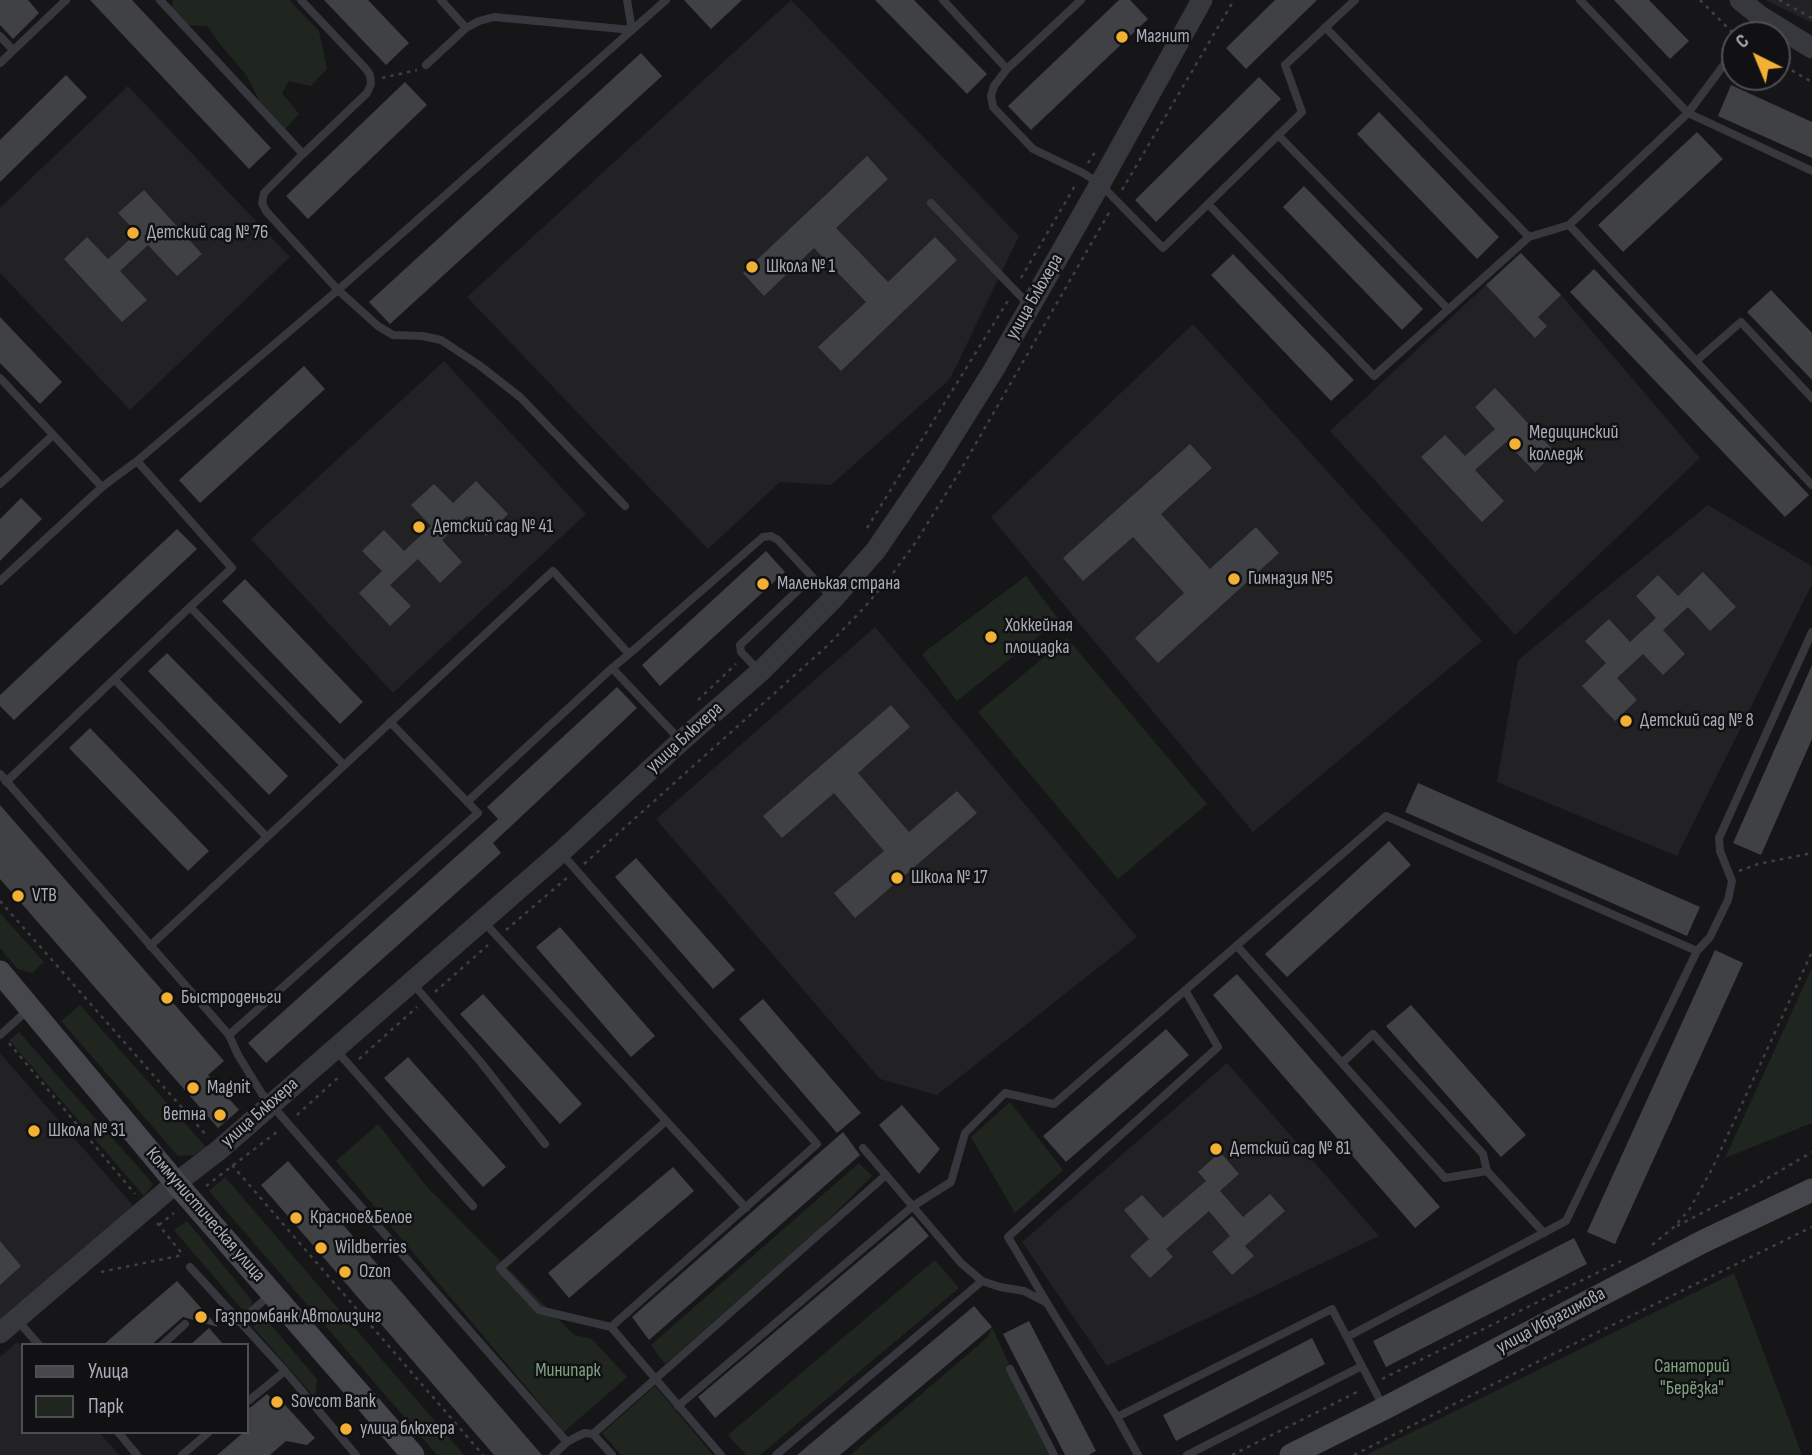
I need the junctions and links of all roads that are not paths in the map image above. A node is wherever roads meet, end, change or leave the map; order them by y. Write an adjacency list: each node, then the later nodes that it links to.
1 (66, 0): 20 (lane)
2 (160, 0): 27 (lane)
3 (301, 0): 27 (lane)
4 (441, 0): 16 (lane)
5 (627, 0): 17 (lane)
6 (666, 0): 17 (lane)
7 (943, 0): 23 (lane)
8 (1081, 0): 23 (lane)
9 (1355, 0): 15 (lane)
10 (1580, 0): 25 (lane)
11 (1740, 0): 13 (street)
12 (1196, 4): 29 (street, улица Блюхера)
13 (1760, 16): 14 (lane); 19 (street)
14 (1756, 21)
15 (1325, 27): 26 (lane); 33 (lane)
16 (466, 28): 17 (lane); 22 (lane)
17 (632, 30): 34 (lane)
18 (0, 36): 20 (lane)
19 (1812, 48)
20 (13, 50): 21 (lane)
21 (0, 64)
22 (426, 65)
23 (1007, 69): 29 (lane)
24 (1721, 69): 25 (lane)
25 (1688, 113): 28 (lane); 32 (lane)
26 (1278, 135): 31 (lane); 36 (lane)
27 (303, 154): 34 (lane)
28 (1812, 171)
29 (1091, 179): 31 (lane); 35 (street, улица Блюхера)
30 (931, 203): 35 (lane)
31 (1208, 204): 36 (lane)
32 (1569, 225): 33 (lane); 37 (lane)
33 (1529, 237): 36 (lane)
34 (338, 290): 41 (lane); 45 (lane)
35 (1030, 306): 48 (street, улица Блюхера)
36 (1448, 309)
37 (1696, 361): 39 (lane); 43 (lane)
38 (0, 378): 40 (lane)
39 (1812, 398)
40 (53, 435): 42 (lane); 44 (lane)
41 (137, 461): 44 (lane); 49 (lane)
42 (0, 484)
43 (1812, 485)
44 (102, 487): 47 (lane)
45 (625, 506)
46 (812, 577): 48 (lane); 51 (lane); 53 (lane)
47 (0, 581)
48 (833, 599): 53 (street, улица Блюхера)
49 (190, 607): 54 (lane); 57 (lane)
50 (1812, 632): 66 (lane)
51 (629, 654): 52 (lane); 55 (lane)
52 (612, 668): 56 (lane); 60 (lane)
53 (760, 672): 56 (street, улица Блюхера)
54 (114, 680): 59 (lane); 61 (lane)
55 (390, 722): 57 (lane); 60 (lane)
56 (681, 741): 62 (street, улица Блюхера)
57 (344, 765): 61 (lane)
58 (0, 774): 59 (lane)
59 (6, 782): 64 (lane)
60 (467, 802): 72 (lane)
61 (267, 837): 64 (lane)
62 (561, 852): 63 (street, улица Блюхера); 85 (lane)
63 (482, 920): 68 (street, улица Блюхера); 76 (lane)
64 (150, 946): 72 (lane)
65 (1237, 946): 66 (lane); 69 (lane); 74 (lane)
66 (1697, 951): 86 (lane)
67 (0, 972): 70 (main road, Коммунистическая улица)
68 (411, 981): 73 (street, улица Блюхера); 77 (lane)
69 (1185, 990): 84 (lane); 90 (lane)
70 (30, 1007): 71 (lane); 81 (main road, Коммунистическая улица)
71 (1, 1035)
72 (229, 1035): 75 (lane)
73 (334, 1047): 75 (street, улица Блюхера); 83 (lane)
74 (1342, 1063): 79 (lane); 79 (lane)
75 (271, 1104): 81 (street, улица Блюхера); 110 (lane)
76 (666, 1121): 85 (lane); 94 (lane)
77 (545, 1144)
78 (863, 1148): 80 (lane)
79 (1487, 1171): 86 (lane)
80 (886, 1175): 84 (lane); 102 (lane)
81 (176, 1183): 89 (main road, Коммунистическая улица); 91 (street, улица Блюхера)
82 (1812, 1190): 105 (main road, улица Ибрагимова)
83 (473, 1206)
84 (913, 1206): 88 (lane); 104 (lane)
85 (746, 1208): 94 (lane)
86 (1544, 1233): 96 (lane)
87 (190, 1266): 92 (lane)
88 (982, 1280): 90 (lane); 118 (lane)
89 (273, 1293): 92 (lane); 114 (main road, Коммунистическая улица)
90 (1047, 1303): 106 (lane)
91 (17, 1319): 95 (street, улица Блюхера); 97 (lane)
92 (239, 1322): 101 (lane)
93 (185, 1324): 98 (lane)
94 (611, 1327): 102 (lane)
95 (0, 1333)
96 (1347, 1338): 99 (lane); 106 (lane)
97 (37, 1343)
98 (164, 1343)
99 (1362, 1366): 105 (lane); 121 (lane)
100 (1010, 1369): 119 (lane)
101 (285, 1371): 103 (lane); 113 (lane)
102 (655, 1379): 104 (lane); 109 (lane)
103 (248, 1401)
104 (678, 1406): 117 (lane)
105 (1385, 1408): 122 (main road, улица Ибрагимова)
106 (1117, 1418): 120 (lane)
107 (120, 1434): 111 (lane)
108 (207, 1434): 112 (lane)
109 (593, 1434): 110 (lane); 116 (lane)
110 (567, 1442): 115 (lane)
111 (138, 1455)
112 (181, 1455)
113 (356, 1455)
114 (414, 1455)
115 (553, 1455)
116 (612, 1455)
117 (721, 1455)
118 (776, 1455)
119 (1054, 1455)
120 (1138, 1455)
121 (1187, 1455)
122 (1291, 1455)

